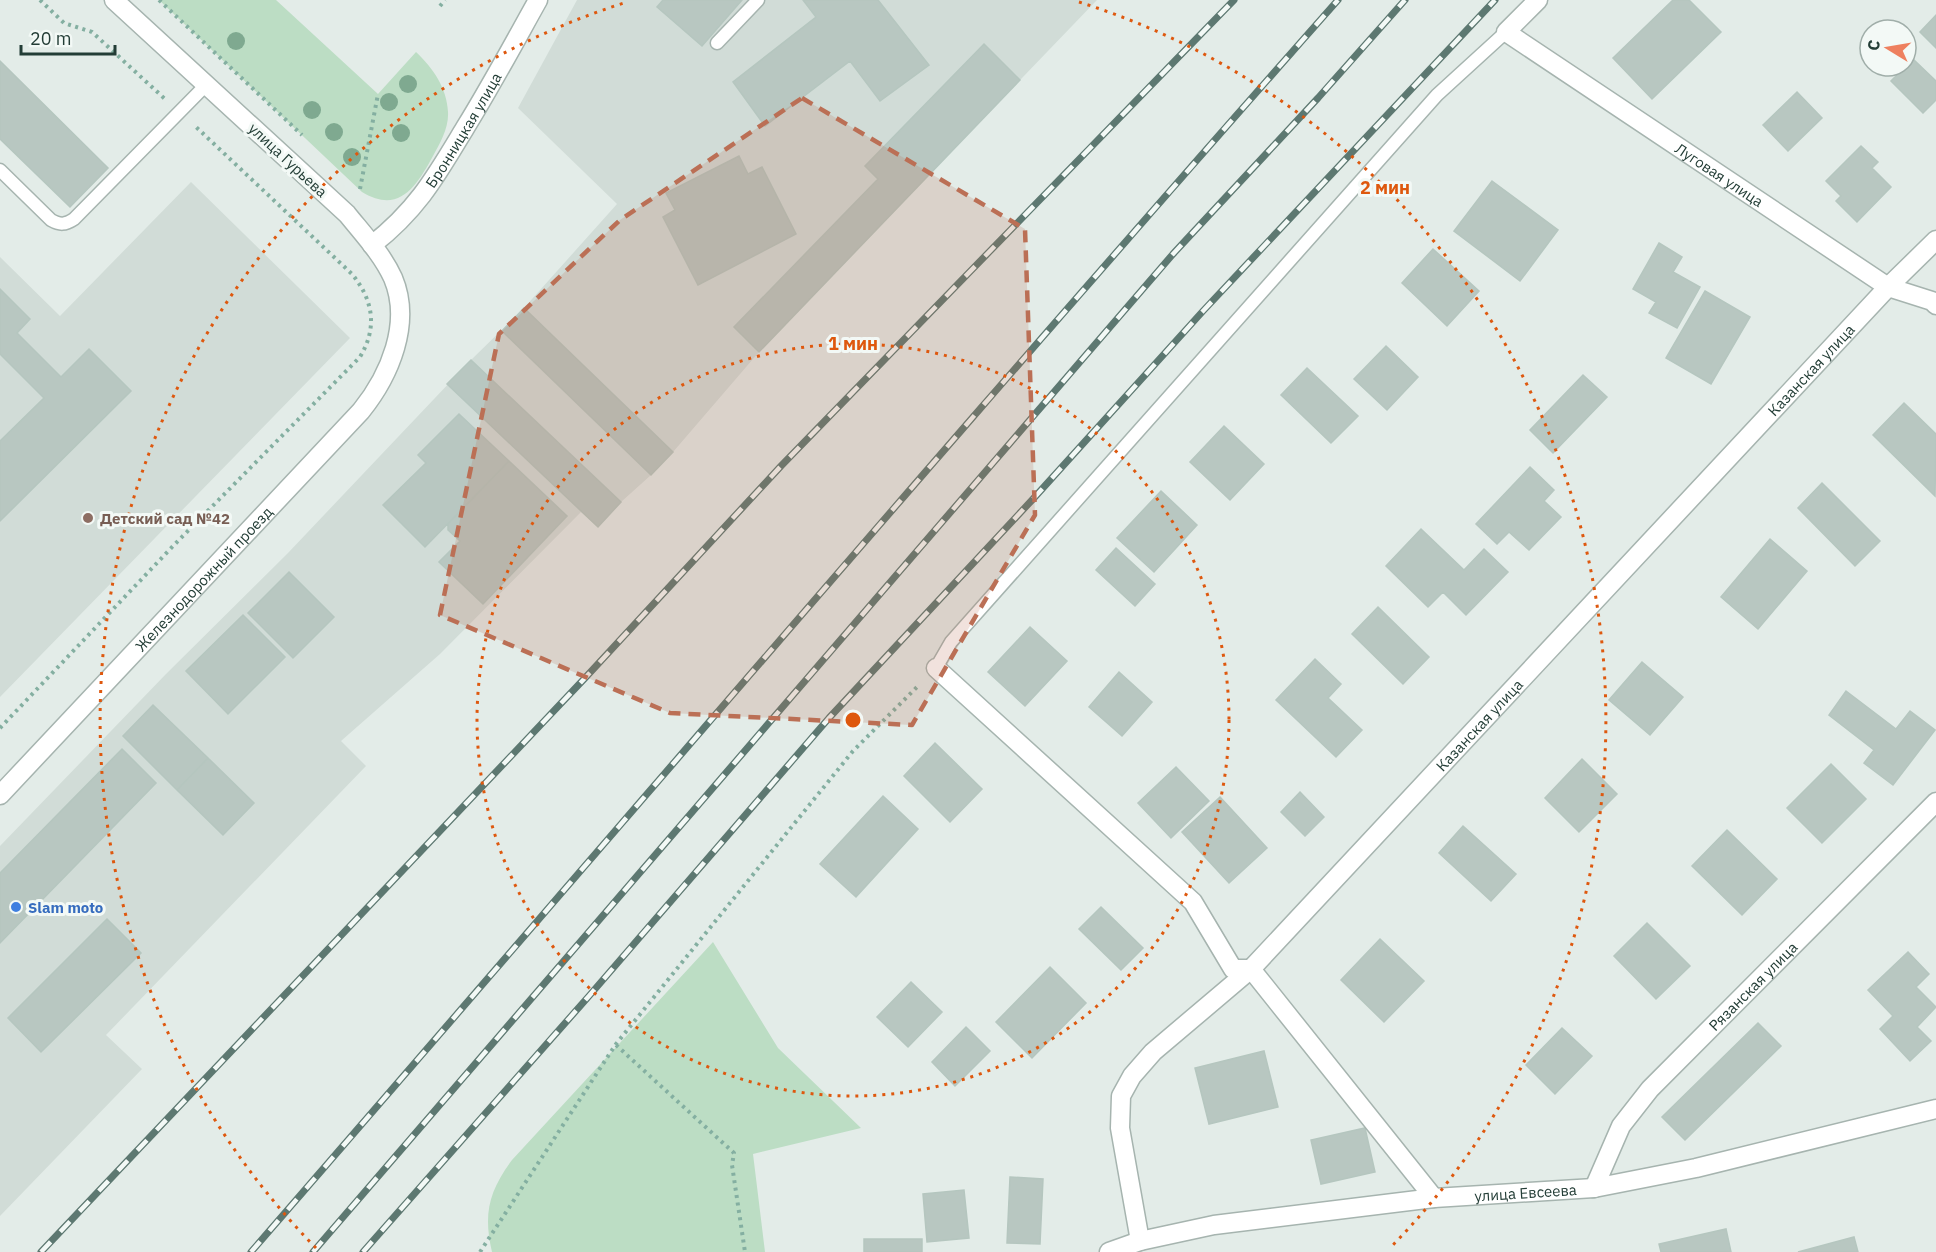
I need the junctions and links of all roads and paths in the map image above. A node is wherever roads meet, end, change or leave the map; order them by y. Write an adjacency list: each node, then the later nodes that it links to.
1 (40, 0): 13 (path)
2 (114, 0): 11 (street, улица Гурьева)
3 (159, 0): 14 (path)
4 (445, 0): 8 (path)
5 (538, 0): 18 (street, Бронницкая улица)
6 (758, 0): 10 (lane)
7 (1538, 0): 9 (street)
8 (440, 6)
9 (1506, 32): 19 (street, Луговая улица); 22 (lane)
10 (717, 43)
11 (206, 84): 13 (lane); 18 (street, улица Гурьева)
12 (378, 94): 16 (path)
13 (179, 112): 15 (lane); 23 (path)
14 (309, 142)
15 (0, 170)
16 (351, 181)
17 (1936, 240): 19 (street, Казанская улица)
18 (372, 245): 21 (street, улица Гурьева)
19 (1888, 288): 20 (street, Луговая улица); 26 (street, Казанская улица)
20 (1936, 305)
21 (393, 353): 24 (street, Железнодорожный проезд)
22 (936, 668): 26 (street); 27 (path)
23 (0, 728)
24 (0, 795)
25 (1936, 802): 29 (street, Рязанская улица)
26 (1251, 969): 30 (street); 31 (street, Казанская улица)
27 (616, 1044): 32 (path); 33 (path)
28 (1936, 1109): 29 (street, улица Евсеева)
29 (1594, 1188): 30 (street, улица Евсеева)
30 (1434, 1198): 31 (street, улица Евсеева)
31 (1140, 1241): 34 (street, улица Евсеева)
32 (480, 1252)
33 (745, 1252)
34 (1109, 1252)

